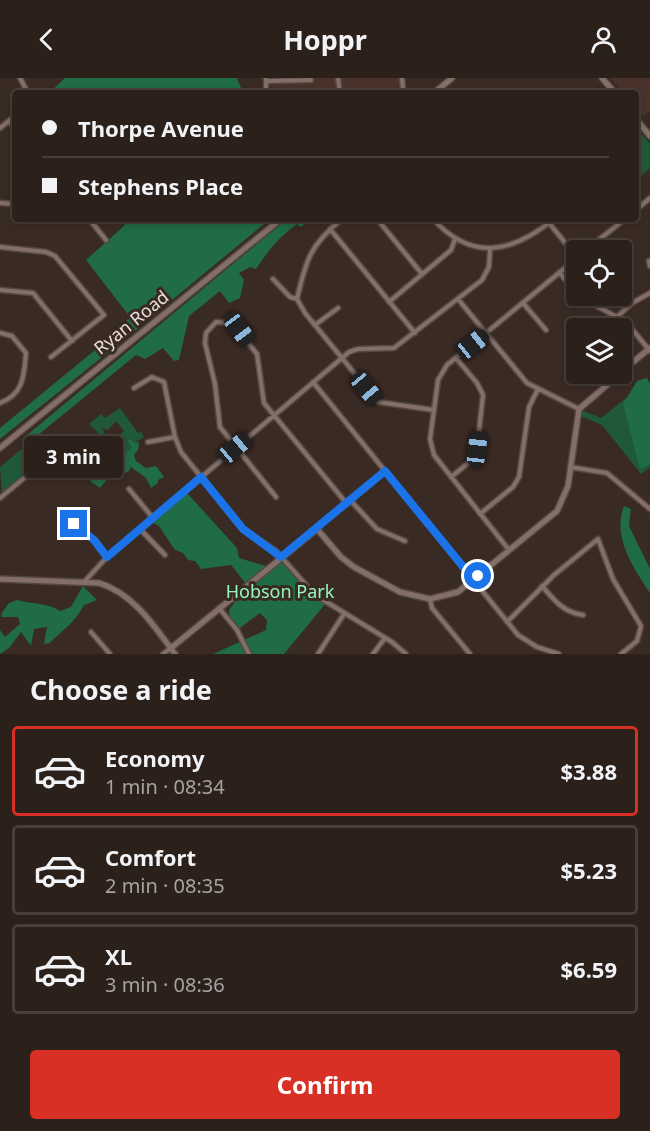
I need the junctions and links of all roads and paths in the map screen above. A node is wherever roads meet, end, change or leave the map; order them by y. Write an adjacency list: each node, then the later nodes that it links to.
1 (402, 78): 7 (street)
2 (452, 78): 8 (street)
3 (602, 78): 9 (street)
4 (267, 79): 5 (street)
5 (311, 79): 6 (street)
6 (311, 88)
7 (403, 89)
8 (438, 90)
9 (612, 90)
10 (12, 118): 11 (street)
11 (9, 121): 13 (street); 14 (street)
12 (639, 123): 15 (street)
13 (12, 124)
14 (0, 128)
15 (650, 136)
16 (91, 222): 25 (street)
17 (276, 222): 66 (street, Ryan Road)
18 (338, 222): 23 (street)
19 (379, 222): 32 (street)
20 (436, 222): 24 (street)
21 (621, 222): 26 (street)
22 (549, 223): 27 (street); 29 (street)
23 (330, 229): 37 (street); 39 (street)
24 (456, 239): 29 (street); 32 (street)
25 (106, 240)
26 (599, 240)
27 (566, 244)
28 (0, 247): 49 (street)
29 (490, 249): 38 (street)
30 (566, 267): 31 (street)
31 (560, 273): 34 (street); 40 (street)
32 (422, 274): 39 (street)
33 (273, 279): 37 (street)
34 (566, 281)
35 (0, 290): 49 (street)
36 (650, 293): 43 (street)
37 (297, 299): 44 (street)
38 (458, 299): 47 (street); 48 (street)
39 (389, 302): 47 (street)
40 (523, 303): 45 (street); 48 (street)
41 (597, 306): 43 (street)
42 (338, 308): 44 (street)
43 (617, 317): 50 (street)
44 (315, 325): 52 (street)
45 (546, 330)
46 (0, 333): 59 (street)
47 (415, 333): 52 (street)
48 (486, 333): 53 (street); 58 (street)
49 (72, 341): 51 (street)
50 (650, 350): 54 (street)
51 (51, 357)
52 (341, 358): 55 (street); 60 (street)
53 (456, 358): 60 (street); 73 (street)
54 (632, 364)
55 (313, 382): 62 (street); 70 (street)
56 (608, 384): 61 (street)
57 (134, 388): 63 (street)
58 (537, 388): 61 (street); 80 (street)
59 (0, 403)
60 (434, 410): 73 (street)
61 (579, 410): 69 (street)
62 (274, 415): 67 (street); 67 (street); 77 (street)
63 (175, 437): 65 (street); 72 (street)
64 (69, 441): 68 (street)
65 (148, 442)
66 (0, 448)
67 (235, 448): 72 (street); 75 (street)
68 (48, 458): 71 (street); 76 (street)
69 (570, 467): 78 (street); 85 (street)
70 (385, 471): 77 (street); 90 (street)
71 (61, 473)
72 (201, 477): 81 (street); 88 (street)
73 (451, 477): 80 (street)
74 (129, 489): 81 (street)
75 (276, 497)
76 (0, 498)
77 (349, 502): 82 (street); 84 (street)
78 (650, 509)
79 (84, 511): 87 (street)
80 (480, 514): 85 (street)
81 (153, 518): 83 (street)
82 (316, 528): 88 (street); 93 (street)
83 (140, 529): 86 (street); 87 (street)
84 (405, 542)
85 (510, 550): 90 (street)
86 (165, 555)
87 (107, 557): 91 (street)
88 (281, 557): 94 (street); 95 (street)
89 (0, 579): 91 (street)
90 (474, 580): 93 (street); 97 (street)
91 (84, 582): 100 (street)
92 (542, 586): 96 (street); 97 (street); 101 (street)
93 (430, 599): 109 (street)
94 (219, 608): 100 (street); 105 (street)
95 (344, 614): 99 (street); 106 (street)
96 (583, 615)
97 (507, 622): 110 (street)
98 (91, 632): 102 (street)
99 (385, 638): 107 (street); 108 (street)
100 (171, 648): 103 (street); 104 (street)
101 (627, 652): 111 (street)
102 (110, 654)
103 (163, 654)
104 (175, 654)
105 (249, 654)
106 (318, 654)
107 (374, 654)
108 (406, 654)
109 (470, 654)
110 (559, 654)
111 (621, 654)

